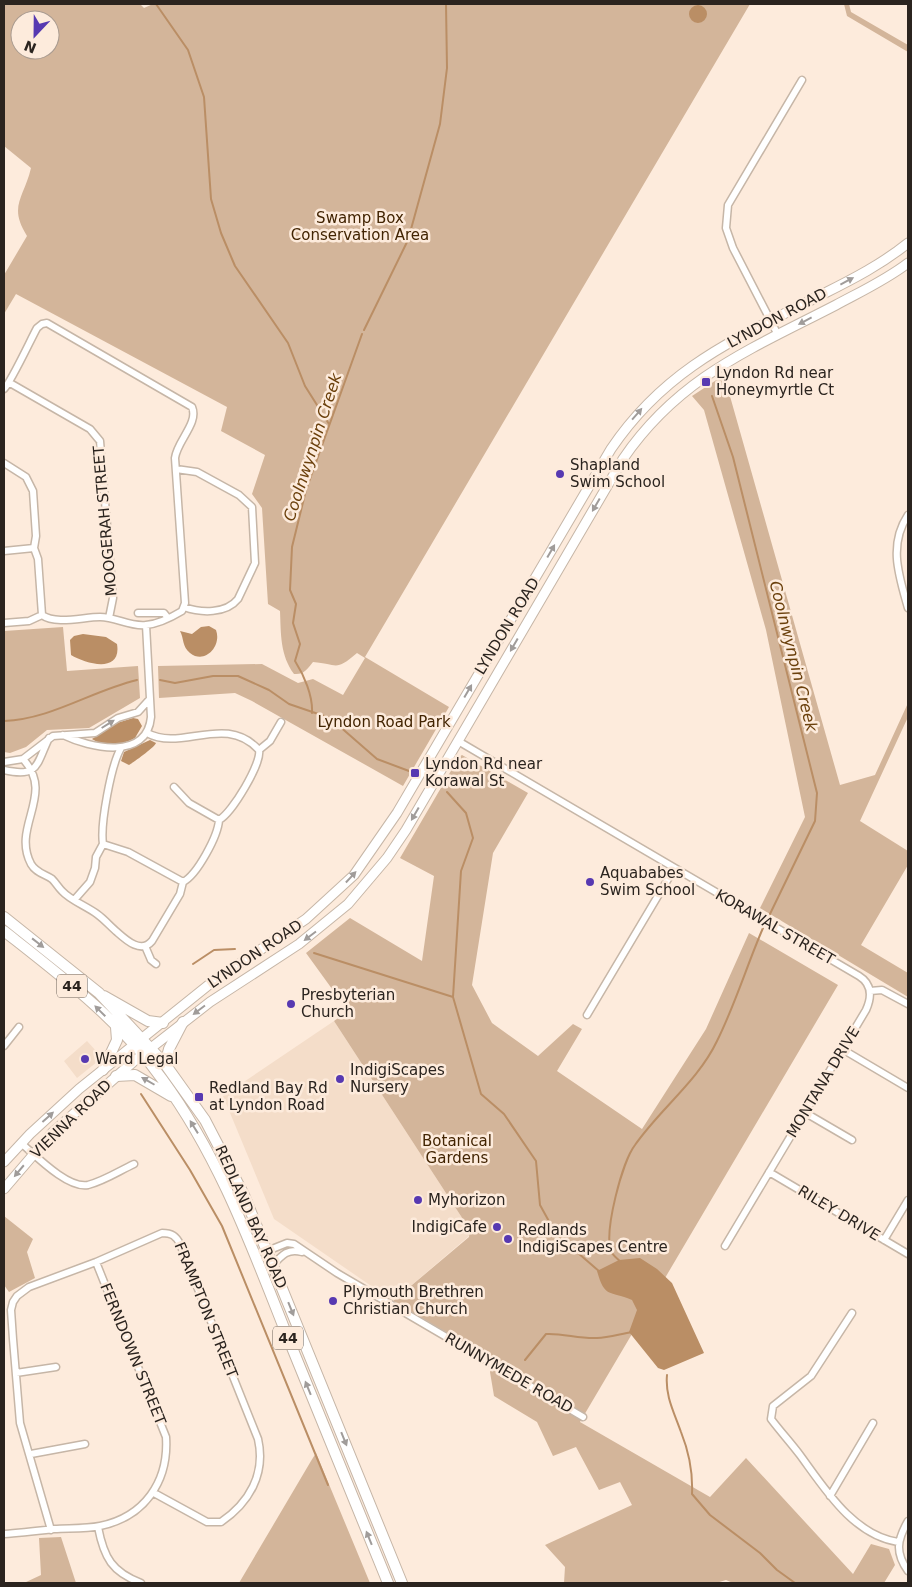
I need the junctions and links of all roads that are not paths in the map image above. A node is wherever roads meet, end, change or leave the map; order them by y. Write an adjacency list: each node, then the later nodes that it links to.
1 (802, 80): 4 (street)
2 (908, 243): 4 (main road, LYNDON ROAD, one-way to 2)
3 (908, 263): 5 (main road, LYNDON ROAD, one-way to 5)
4 (771, 321): 5 (street); 26 (main road, LYNDON ROAD, one-way to 4)
5 (778, 335): 29 (main road, LYNDON ROAD, one-way to 29)
6 (10, 383): 7 (street); 9 (street); 17 (street, MOOGERAH STREET)
7 (4, 389)
8 (4, 463): 11 (street)
9 (176, 470): 13 (street); 13 (street)
10 (908, 515): 14 (street)
11 (34, 548): 12 (street); 16 (street)
12 (4, 551)
13 (184, 607): 18 (street)
14 (908, 608)
15 (138, 613): 18 (street)
16 (42, 614): 17 (street); 19 (street)
17 (109, 618): 20 (street)
18 (168, 618): 20 (street)
19 (4, 622)
20 (146, 625): 21 (street)
21 (148, 701): 22 (street); 23 (street)
22 (138, 712): 23 (street); 27 (street, one-way to 22)
23 (150, 717): 25 (street)
24 (281, 722): 32 (street)
25 (147, 733): 31 (street); 32 (street)
26 (444, 734): 29 (main road); 53 (main road, LYNDON ROAD, one-way to 26)
27 (63, 735): 28 (street); 30 (street)
28 (49, 738): 34 (street); 37 (street)
29 (458, 741): 41 (street, KORAWAL STREET); 52 (main road, LYNDON ROAD, one-way to 52)
30 (110, 748): 31 (street); 33 (street)
31 (121, 748): 33 (street)
32 (259, 750): 39 (street)
33 (115, 757): 40 (street)
34 (23, 759): 35 (street); 37 (street)
35 (4, 762)
36 (4, 770): 37 (street)
37 (32, 770): 43 (street)
38 (174, 786): 39 (street)
39 (219, 820): 42 (street)
40 (103, 844): 42 (street); 43 (street)
41 (674, 869): 48 (street, KORAWAL STREET); 51 (street)
42 (182, 882): 46 (street)
43 (75, 899): 46 (street)
44 (4, 917): 49 (main road, REDLAND BAY ROAD / 44, one-way to 49)
45 (4, 931): 55 (main road, REDLAND BAY ROAD / 44, one-way to 45)
46 (145, 946): 47 (street)
47 (156, 964)
48 (870, 991): 50 (street); 60 (street, MONTANA DRIVE)
49 (99, 993): 53 (main road); 56 (main road, REDLAND BAY ROAD / 44)
50 (908, 1004)
51 (587, 1015)
52 (183, 1022): 59 (main road, LYNDON ROAD); 62 (main road)
53 (163, 1023): 56 (main road, LYNDON ROAD)
54 (19, 1027): 57 (street)
55 (116, 1027): 58 (main road, REDLAND BAY ROAD / 44); 63 (main road)
56 (143, 1039): 58 (main road, LYNDON ROAD); 59 (main road, REDLAND BAY ROAD / 44)
57 (4, 1046)
58 (134, 1046): 61 (main road, REDLAND BAY ROAD / 44); 63 (main road, VIENNA ROAD)
59 (151, 1048): 61 (main road, LYNDON ROAD); 62 (main road, REDLAND BAY ROAD / 44)
60 (842, 1050): 65 (street); 67 (street, MONTANA DRIVE)
61 (142, 1055): 64 (main road, VIENNA ROAD); 66 (main road, REDLAND BAY ROAD / 44)
62 (165, 1064): 80 (main road, REDLAND BAY ROAD / 44)
63 (103, 1070): 69 (main road, VIENNA ROAD, one-way to 63)
64 (116, 1076): 66 (main road, one-way to 64); 70 (main road, VIENNA ROAD)
65 (908, 1088)
66 (176, 1100): 82 (main road, REDLAND BAY ROAD / 44, one-way to 66)
67 (804, 1112): 68 (street); 73 (street, MONTANA DRIVE)
68 (852, 1140)
69 (20, 1143): 70 (street); 71 (main road, VIENNA ROAD)
70 (33, 1154): 72 (street); 74 (main road, VIENNA ROAD, one-way to 74)
71 (4, 1162)
72 (134, 1164)
73 (769, 1172): 76 (street, RILEY DRIVE); 77 (street, MONTANA DRIVE)
74 (4, 1189)
75 (908, 1200): 76 (street)
76 (884, 1240): 79 (street, RILEY DRIVE)
77 (725, 1246)
78 (306, 1253): 80 (street); 80 (street, RUNNYMEDE ROAD); 88 (street, RUNNYMEDE ROAD)
79 (908, 1254)
80 (270, 1258): 82 (main road); 102 (main road, REDLAND BAY ROAD / 44, one-way to 102)
81 (96, 1262): 84 (street, FRAMPTON STREET); 92 (street, FERNDOWN STREET); 92 (street, FRAMPTON STREET)
82 (258, 1262): 101 (main road, REDLAND BAY ROAD / 44, one-way to 82)
83 (852, 1313): 93 (street)
84 (13, 1339): 85 (street); 87 (street, FRAMPTON STREET)
85 (4, 1340)
86 (56, 1367): 87 (street)
87 (16, 1373): 91 (street, FRAMPTON STREET)
88 (583, 1417)
89 (873, 1423): 93 (street)
90 (85, 1444): 91 (street)
91 (31, 1454): 96 (street, FRAMPTON STREET)
92 (154, 1493): 95 (street, FERNDOWN STREET)
93 (830, 1496): 98 (street)
94 (908, 1521): 98 (street)
95 (98, 1527): 96 (street, FERNDOWN STREET); 100 (street)
96 (51, 1530): 97 (street, FERNDOWN STREET)
97 (4, 1534)
98 (898, 1542): 99 (street)
99 (908, 1571)
100 (142, 1583)
101 (388, 1583)
102 (402, 1583)

